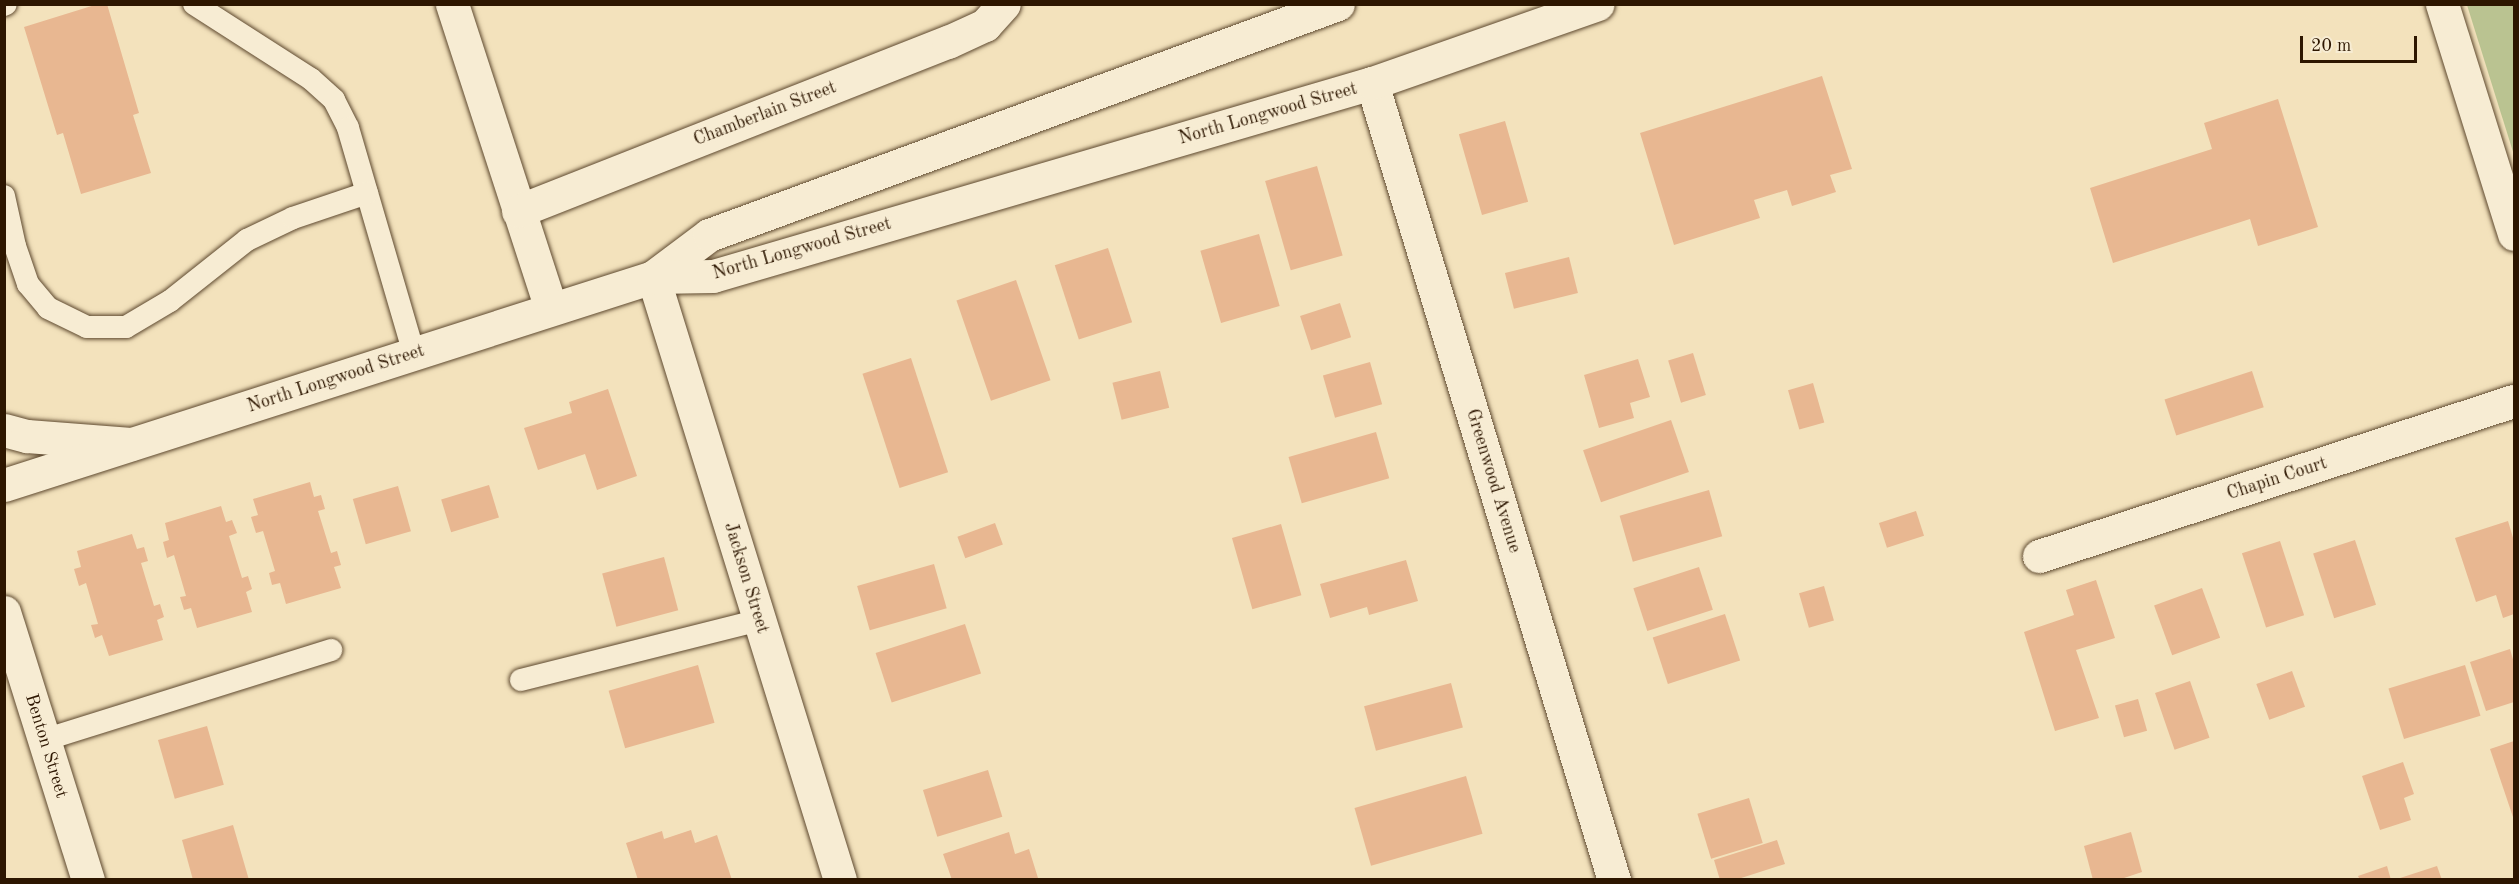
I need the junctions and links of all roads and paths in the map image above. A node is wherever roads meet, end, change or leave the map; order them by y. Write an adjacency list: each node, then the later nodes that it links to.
1 (194, 4): 8 (lane)
2 (452, 4): 10 (street)
3 (1004, 4): 10 (street, Chamberlain Street)
4 (1338, 4): 12 (street)
5 (1598, 4): 7 (street, North Longwood Street)
6 (2442, 4): 11 (street)
7 (1372, 83): 12 (street, North Longwood Street); 27 (street, Greenwood Avenue)
8 (367, 193): 9 (lane); 14 (lane)
9 (4, 196)
10 (518, 211): 13 (street)
11 (2514, 234)
12 (653, 277): 13 (street, North Longwood Street); 21 (street, Jackson Street)
13 (551, 308): 14 (street, North Longwood Street)
14 (414, 354): 17 (street, North Longwood Street)
15 (2514, 401): 19 (street, Chapin Court)
16 (4, 430): 17 (street)
17 (136, 445): 18 (street, North Longwood Street)
18 (4, 485)
19 (2040, 555)
20 (4, 612): 24 (street, Benton Street)
21 (759, 620): 23 (lane); 26 (street, Jackson Street)
22 (331, 650): 24 (lane)
23 (521, 680)
24 (44, 740): 25 (street, Benton Street)
25 (88, 879)
26 (840, 879)
27 (1614, 879)

